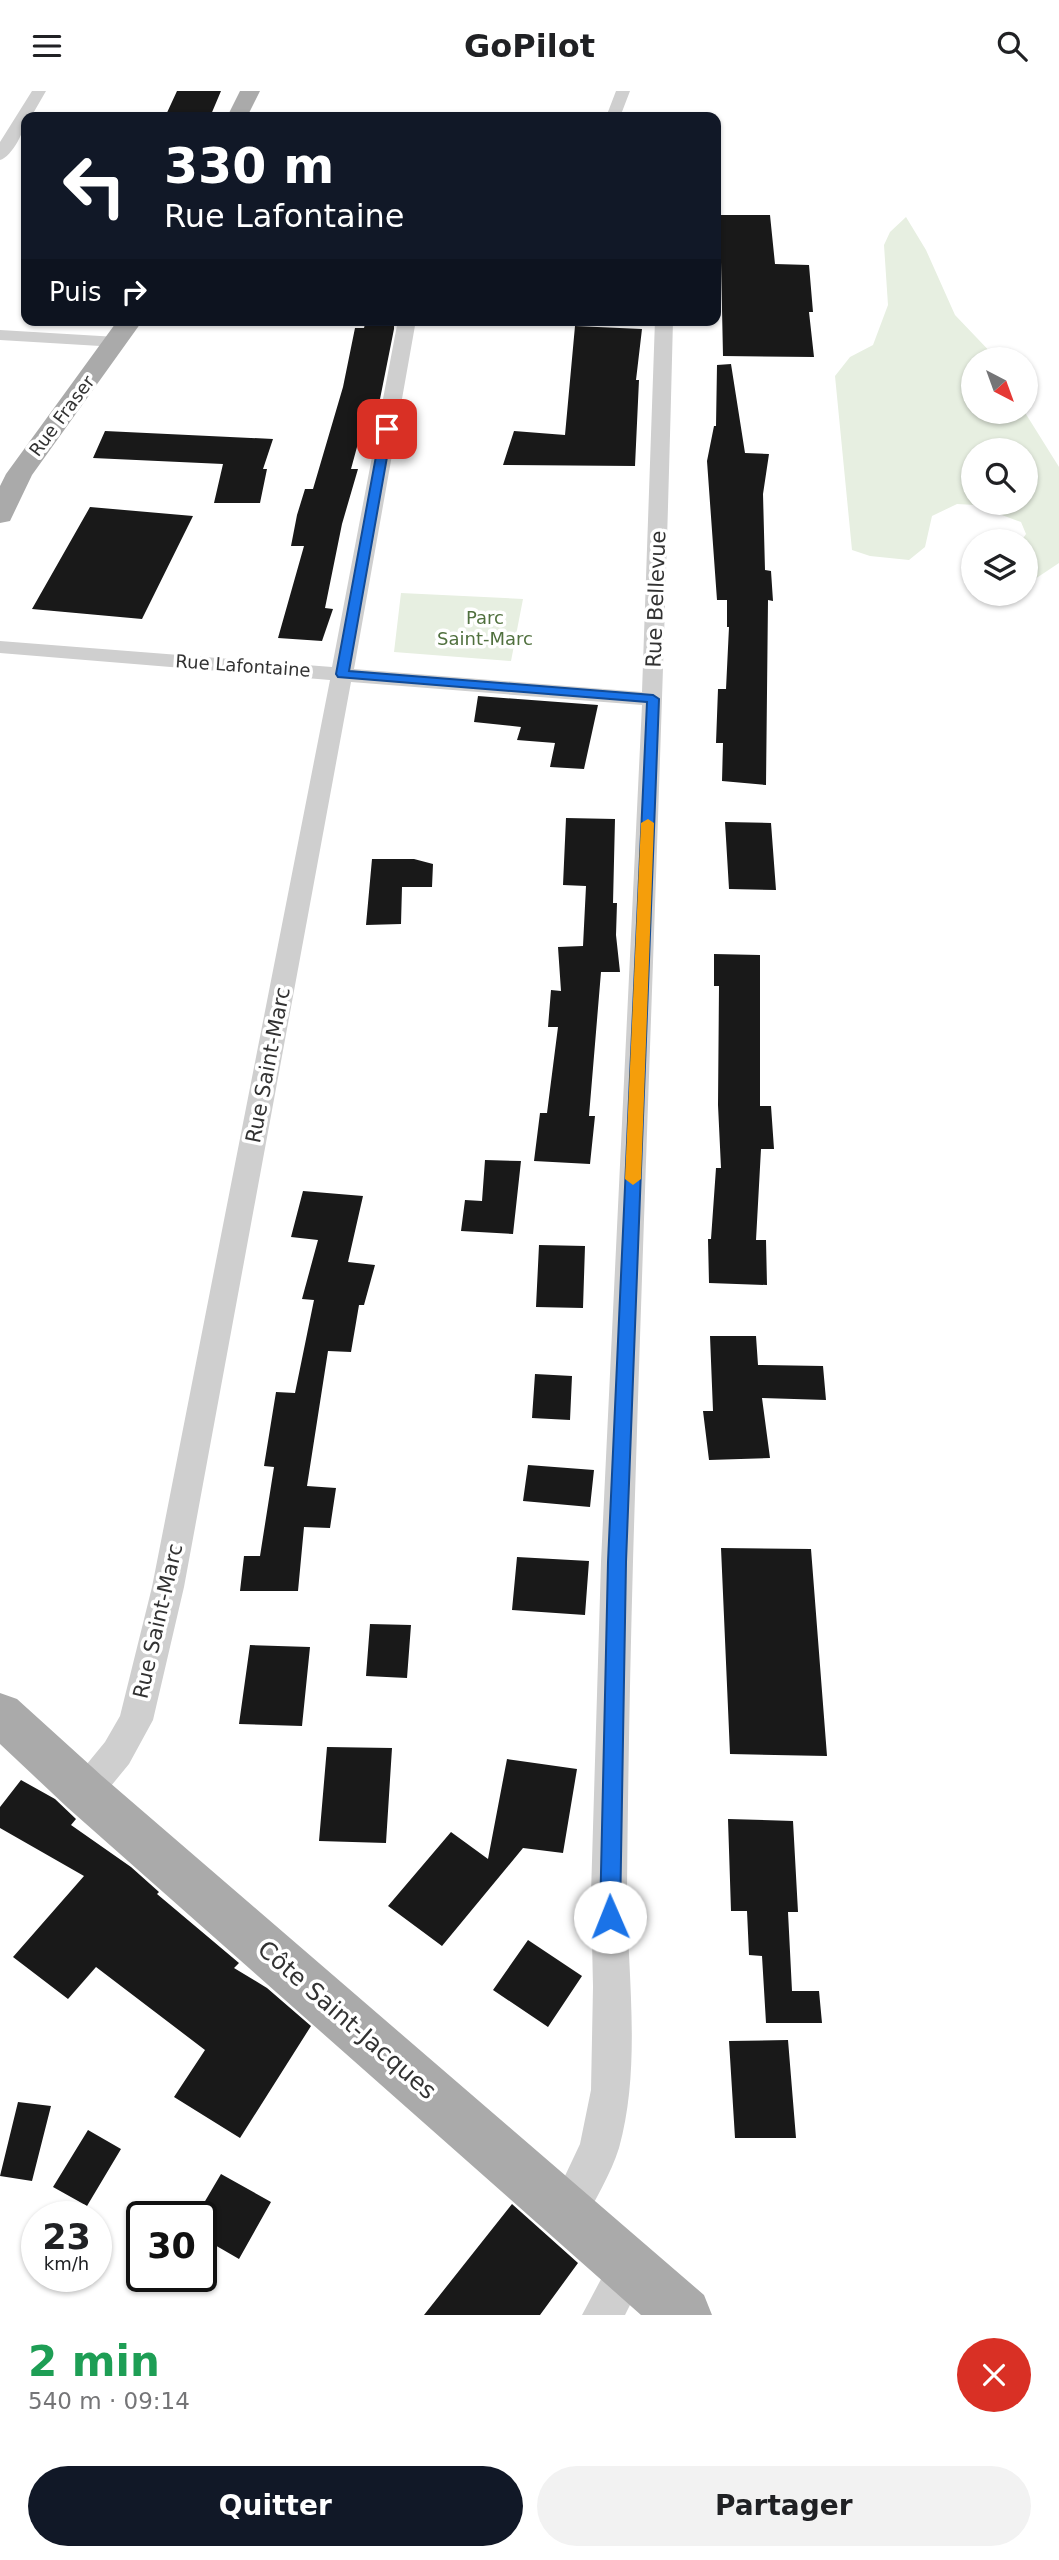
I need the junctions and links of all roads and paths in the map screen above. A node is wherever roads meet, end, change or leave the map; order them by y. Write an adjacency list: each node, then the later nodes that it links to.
1 (39, 91): 4 (street)
2 (250, 91): 5 (main road)
3 (623, 91): 6 (street)
4 (26, 112)
5 (240, 112)
6 (615, 112)
7 (21, 121): 8 (street)
8 (0, 155)
9 (127, 326): 13 (main road, Rue Fraser)
10 (406, 326): 16 (street, Rue Saint-Marc)
11 (664, 326): 17 (street, Rue Bellevue)
12 (0, 335): 13 (street)
13 (117, 342): 14 (main road, Rue Fraser)
14 (0, 515)
15 (0, 647): 16 (street, Rue Lafontaine)
16 (342, 674): 17 (street, Rue Lafontaine); 19 (street, Rue Saint-Marc)
17 (653, 699): 20 (street, Rue Bellevue)
18 (3, 1719): 19 (main road, Côte Saint-Jacques)
19 (85, 1792): 20 (main road, Côte Saint-Jacques)
20 (568, 2212): 21 (main road, Côte Saint-Jacques)
21 (630, 2265): 22 (street); 23 (main road, Côte Saint-Jacques)
22 (603, 2315)
23 (684, 2315)

